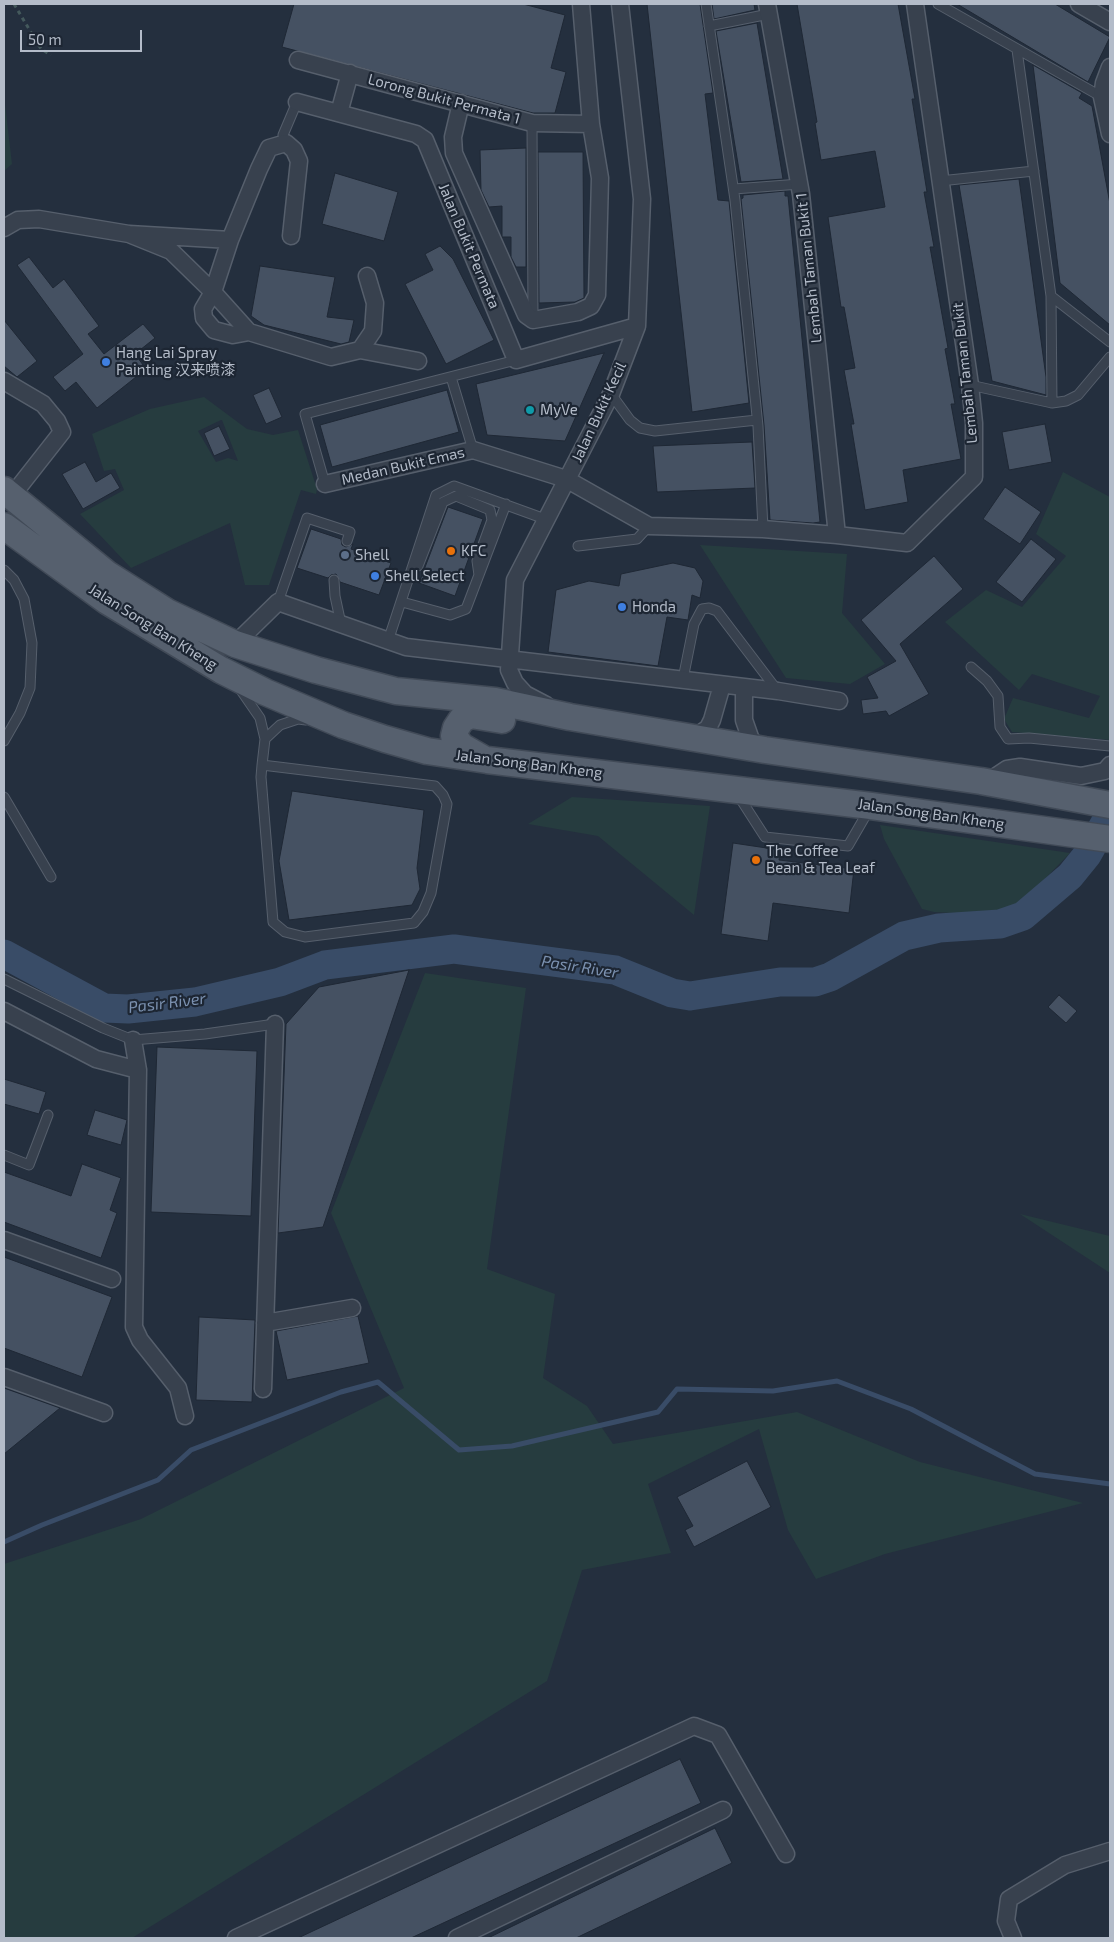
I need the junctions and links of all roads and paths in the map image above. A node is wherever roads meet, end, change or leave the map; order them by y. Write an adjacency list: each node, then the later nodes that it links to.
1 (14, 4): 12 (path)
2 (581, 4): 21 (street)
3 (620, 4): 36 (street, Jalan Bukit Kecil)
4 (706, 4): 10 (lane)
5 (915, 4): 25 (street, Lembah Taman Bukit)
6 (938, 4): 11 (lane)
7 (1079, 4): 9 (street)
8 (768, 9): 10 (lane); 26 (street, Lembah Taman Bukit 1)
9 (1110, 22)
10 (709, 26): 27 (lane)
11 (1017, 50): 16 (lane); 24 (lane)
12 (51, 55)
13 (298, 60): 15 (street, Lorong Bukit Permata 1)
14 (1110, 67): 16 (street)
15 (350, 73): 18 (street, Lorong Bukit Permata 1); 19 (street)
16 (1102, 97): 22 (street)
17 (297, 102): 19 (street, Jalan Bukit Permata); 23 (lane)
18 (462, 103): 20 (street, Lorong Bukit Permata 1); 35 (street)
19 (339, 113): 41 (street, Jalan Bukit Permata)
20 (532, 123): 21 (street, Lorong Bukit Permata 1); 35 (lane)
21 (591, 124): 35 (street)
22 (1110, 134)
23 (286, 143): 30 (street); 31 (street)
24 (1034, 171): 25 (lane); 34 (lane)
25 (940, 182): 45 (street, Lembah Taman Bukit)
26 (800, 184): 27 (lane); 58 (street, Lembah Taman Bukit 1)
27 (734, 189): 48 (lane)
28 (4, 228): 29 (street)
29 (129, 234): 31 (street); 33 (street)
30 (291, 236)
31 (230, 240): 33 (street)
32 (367, 276): 39 (street)
33 (213, 292): 37 (street); 37 (street)
34 (1051, 296): 38 (lane); 47 (lane)
35 (533, 320)
36 (637, 326): 41 (street); 46 (street, Jalan Bukit Kecil)
37 (249, 332): 39 (street)
38 (1110, 342)
39 (360, 350): 42 (street)
40 (1110, 357): 47 (lane)
41 (516, 360): 43 (lane)
42 (418, 361)
43 (451, 376): 49 (lane); 51 (lane)
44 (4, 381): 52 (street)
45 (970, 385): 47 (lane); 58 (street, Lembah Taman Bukit)
46 (611, 394): 48 (lane); 50 (street, Jalan Bukit Kecil)
47 (1052, 402)
48 (757, 420): 57 (lane)
49 (473, 450): 50 (street, Medan Bukit Emas); 51 (street, Medan Bukit Emas)
50 (566, 479): 54 (street, Jalan Bukit Kecil); 56 (street, Lembah Taman Bukit)
51 (325, 484)
52 (7, 494): 68 (main road, Jalan Song Ban Kheng)
53 (506, 504): 54 (lane); 62 (lane); 65 (lane)
54 (545, 519): 69 (street, Jalan Bukit Kecil)
55 (4, 526): 71 (main road, Jalan Song Ban Kheng)
56 (649, 526): 57 (street, Lembah Taman Bukit); 60 (lane)
57 (763, 529): 58 (street, Lembah Taman Bukit)
58 (837, 535)
59 (347, 541): 64 (lane)
60 (578, 546)
61 (4, 570): 81 (lane)
62 (479, 575): 65 (lane); 65 (lane)
63 (334, 580): 66 (lane)
64 (278, 602): 66 (street); 68 (street)
65 (402, 602): 67 (lane)
66 (341, 624): 67 (street)
67 (388, 641): 69 (street)
68 (235, 644): 77 (main road, Jalan Song Ban Kheng)
69 (510, 660): 72 (street); 77 (street, Jalan Bukit Kecil)
70 (971, 667): 83 (lane)
71 (221, 670): 78 (main road, Jalan Song Ban Kheng); 80 (lane)
72 (683, 679): 73 (street); 75 (lane)
73 (722, 684): 74 (street); 79 (street)
74 (744, 688): 75 (street); 84 (street)
75 (778, 691): 76 (street)
76 (839, 701)
77 (570, 717): 79 (main road, Jalan Song Ban Kheng)
78 (343, 725): 80 (lane); 85 (main road, Jalan Song Ban Kheng)
79 (695, 737): 82 (main road, Jalan Song Ban Kheng)
80 (264, 739): 86 (lane)
81 (4, 741)
82 (722, 742): 84 (main road, Jalan Song Ban Kheng); 85 (main road)
83 (1110, 746)
84 (765, 750): 88 (main road, Jalan Song Ban Kheng)
85 (486, 760): 89 (main road, Jalan Song Ban Kheng)
86 (262, 765): 86 (lane)
87 (1110, 765): 88 (street)
88 (981, 781): 91 (main road, Jalan Song Ban Kheng)
89 (734, 789): 92 (main road, Jalan Song Ban Kheng); 92 (lane)
90 (4, 797): 94 (lane)
91 (1110, 805)
92 (871, 806): 93 (main road, Jalan Song Ban Kheng)
93 (1110, 839)
94 (51, 877)
95 (4, 980): 98 (lane)
96 (4, 1011): 99 (street)
97 (275, 1024): 98 (lane); 105 (street)
98 (133, 1040): 99 (street)
99 (138, 1070): 109 (street)
100 (48, 1115): 101 (lane)
101 (4, 1155)
102 (4, 1240): 103 (street)
103 (112, 1279)
104 (352, 1308): 105 (street)
105 (264, 1323): 107 (street)
106 (4, 1377): 108 (street)
107 (263, 1388)
108 (104, 1413)
109 (185, 1416)
110 (723, 1810): 114 (street)
111 (1110, 1851): 115 (street)
112 (786, 1854): 113 (street)
113 (236, 1938)
114 (457, 1938)
115 (1013, 1938)

